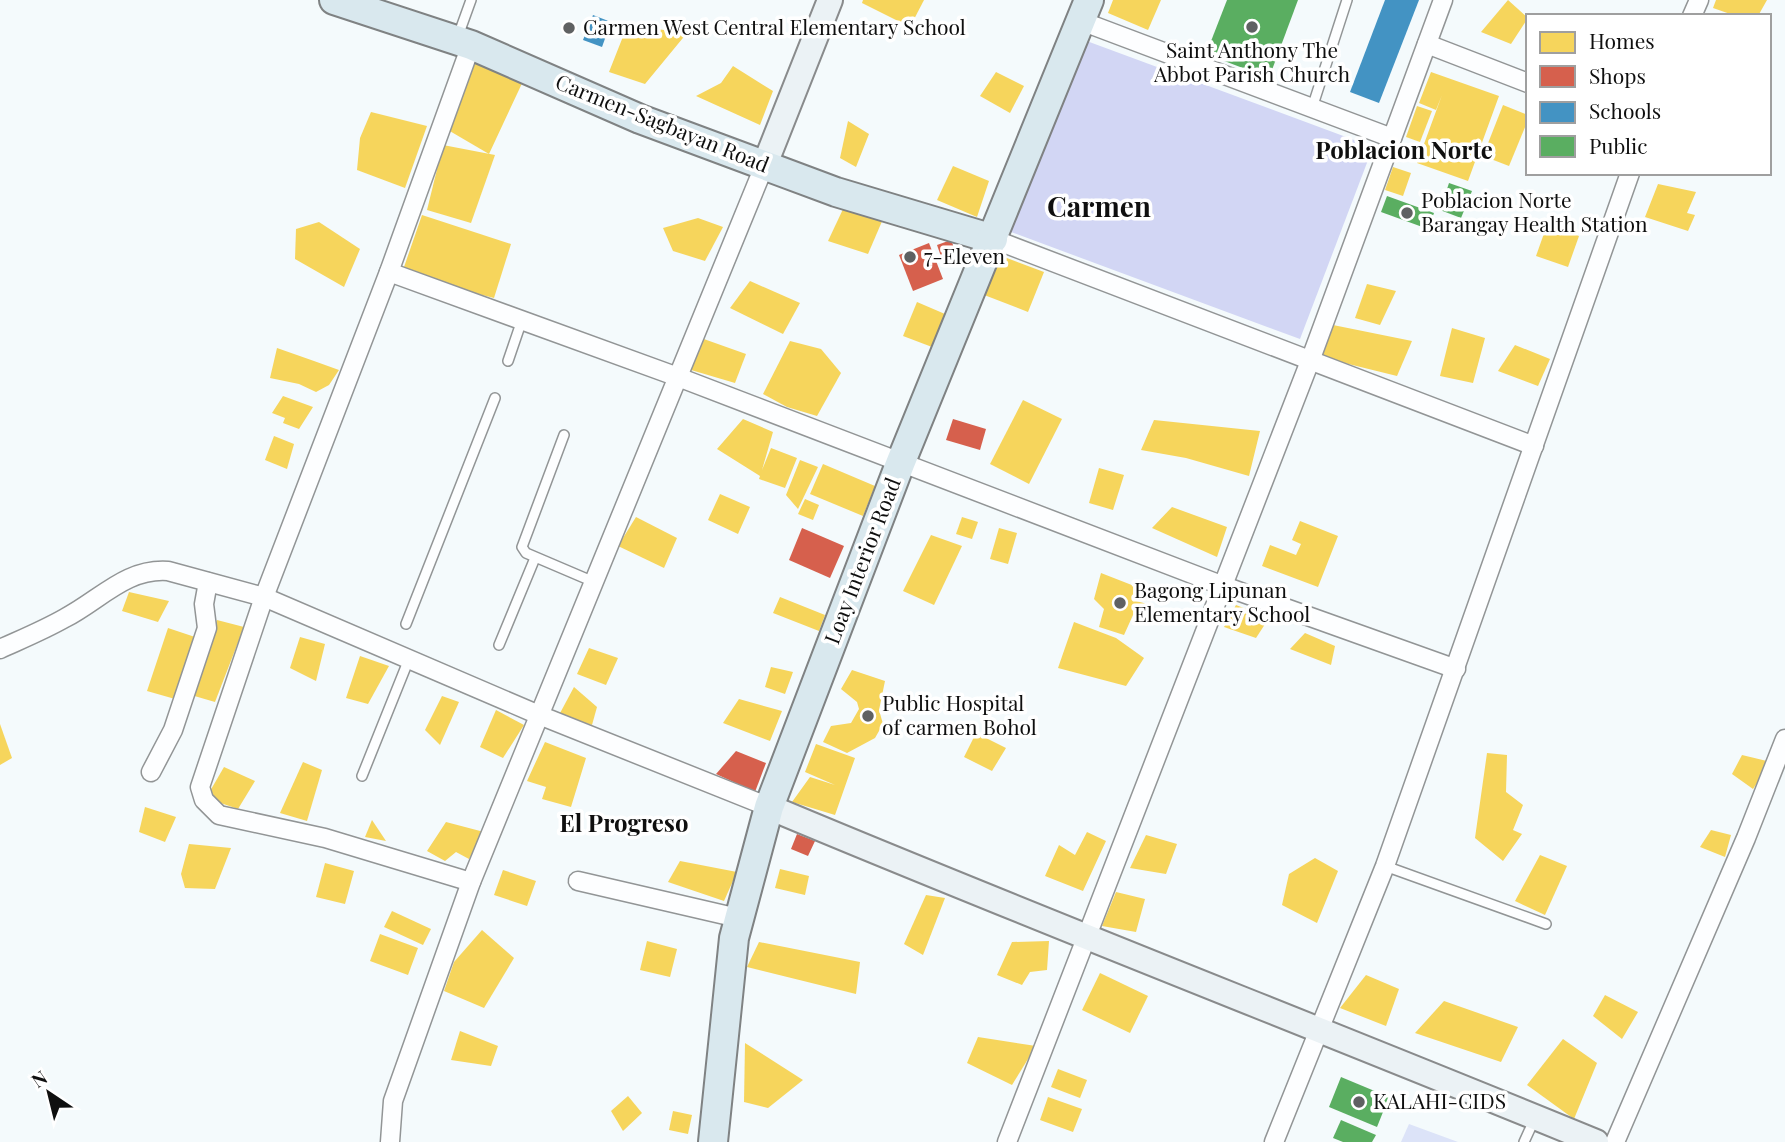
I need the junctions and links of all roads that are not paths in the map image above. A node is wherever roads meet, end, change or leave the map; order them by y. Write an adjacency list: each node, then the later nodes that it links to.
1 (334, 0): 7 (main road, Carmen-Sagbayan Road)
2 (471, 0): 7 (lane)
3 (830, 0): 12 (street)
4 (1347, 0): 10 (lane)
5 (1443, 0): 8 (street)
6 (1085, 10): 10 (street); 14 (main road, Loay Interior Road)
7 (464, 43): 12 (main road, Carmen-Sagbayan Road); 15 (street)
8 (1427, 44): 9 (street); 11 (street)
9 (1526, 82)
10 (1312, 108): 11 (street)
11 (1392, 138): 18 (street)
12 (765, 164): 14 (main road, Carmen-Sagbayan Road); 19 (street)
13 (1629, 175): 22 (street)
14 (993, 239): 18 (street); 23 (main road, Loay Interior Road)
15 (389, 272): 16 (street); 28 (street)
16 (522, 320): 17 (lane); 19 (street)
17 (508, 361)
18 (1310, 361): 22 (street); 27 (street)
19 (678, 377): 23 (street); 26 (street)
20 (495, 398): 29 (lane)
21 (564, 435): 24 (lane)
22 (1534, 446): 33 (street)
23 (900, 464): 27 (street); 38 (main road, Loay Interior Road)
24 (535, 558): 26 (lane); 30 (lane)
25 (208, 582): 28 (street); 31 (street); 36 (street)
26 (594, 582): 34 (street)
27 (1221, 585): 33 (street); 44 (street)
28 (264, 597): 32 (street); 41 (street)
29 (406, 624)
30 (499, 645)
31 (0, 649)
32 (409, 659): 34 (street); 37 (lane)
33 (1456, 669): 39 (street)
34 (539, 715): 38 (street); 41 (street)
35 (1785, 739): 53 (street)
36 (151, 772)
37 (362, 776)
38 (769, 807): 42 (main road, Loay Interior Road); 44 (street)
39 (1385, 866): 43 (lane); 45 (street)
40 (578, 881): 42 (street)
41 (471, 882): 47 (street)
42 (738, 918): 48 (main road, Loay Interior Road)
43 (1546, 924)
44 (1087, 939): 45 (street); 49 (street)
45 (1321, 1030): 46 (street); 50 (street)
46 (1535, 1117): 51 (lane); 52 (street)
47 (390, 1142)
48 (713, 1142)
49 (1007, 1142)
50 (1274, 1142)
51 (1524, 1142)
52 (1596, 1142)
53 (1615, 1142)

